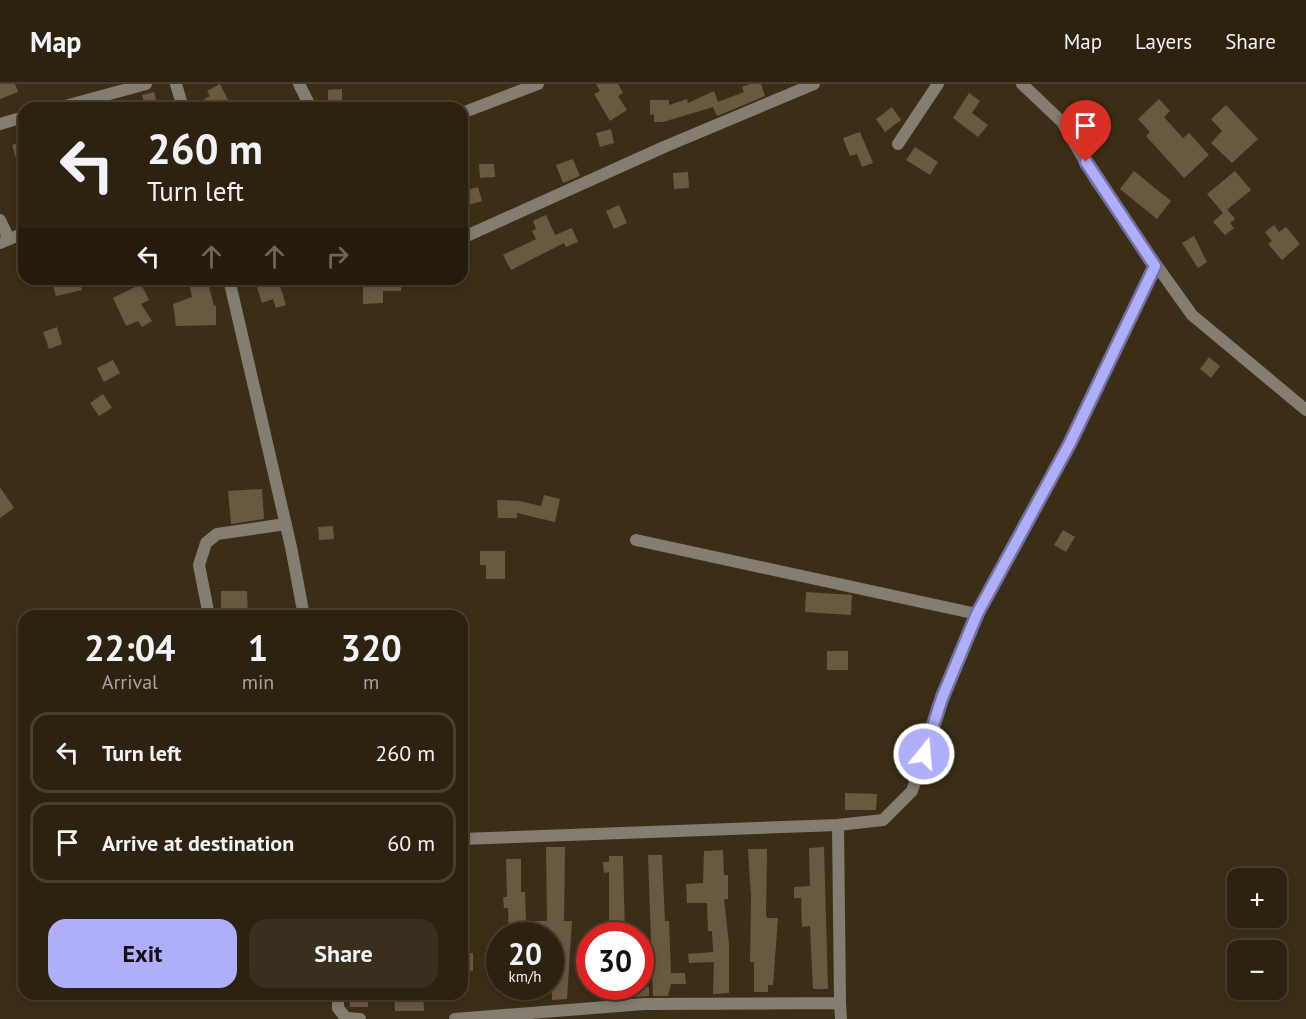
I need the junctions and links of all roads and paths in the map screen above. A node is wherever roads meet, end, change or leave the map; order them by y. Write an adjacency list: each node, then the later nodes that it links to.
1 (146, 84): 8 (street)
2 (176, 84): 9 (street)
3 (299, 84): 10 (street)
4 (538, 84): 11 (street)
5 (814, 84): 17 (street)
6 (938, 84): 14 (street)
7 (1022, 84): 19 (street)
8 (80, 102)
9 (181, 102)
10 (309, 102)
11 (468, 111)
12 (18, 119): 13 (street)
13 (0, 124)
14 (897, 144)
15 (0, 220): 18 (street)
16 (18, 235): 18 (street)
17 (468, 235)
18 (4, 241)
19 (1155, 266): 21 (street); 26 (street)
20 (231, 285): 22 (street)
21 (1306, 410)
22 (286, 524): 24 (street); 25 (street)
23 (636, 540): 26 (street)
24 (207, 610)
25 (303, 610)
26 (977, 614): 27 (street)
27 (838, 825): 28 (street); 30 (street)
28 (468, 838)
29 (338, 1000): 31 (street)
30 (840, 1003): 32 (street); 33 (street)
31 (360, 1019)
32 (455, 1019)
33 (841, 1019)

